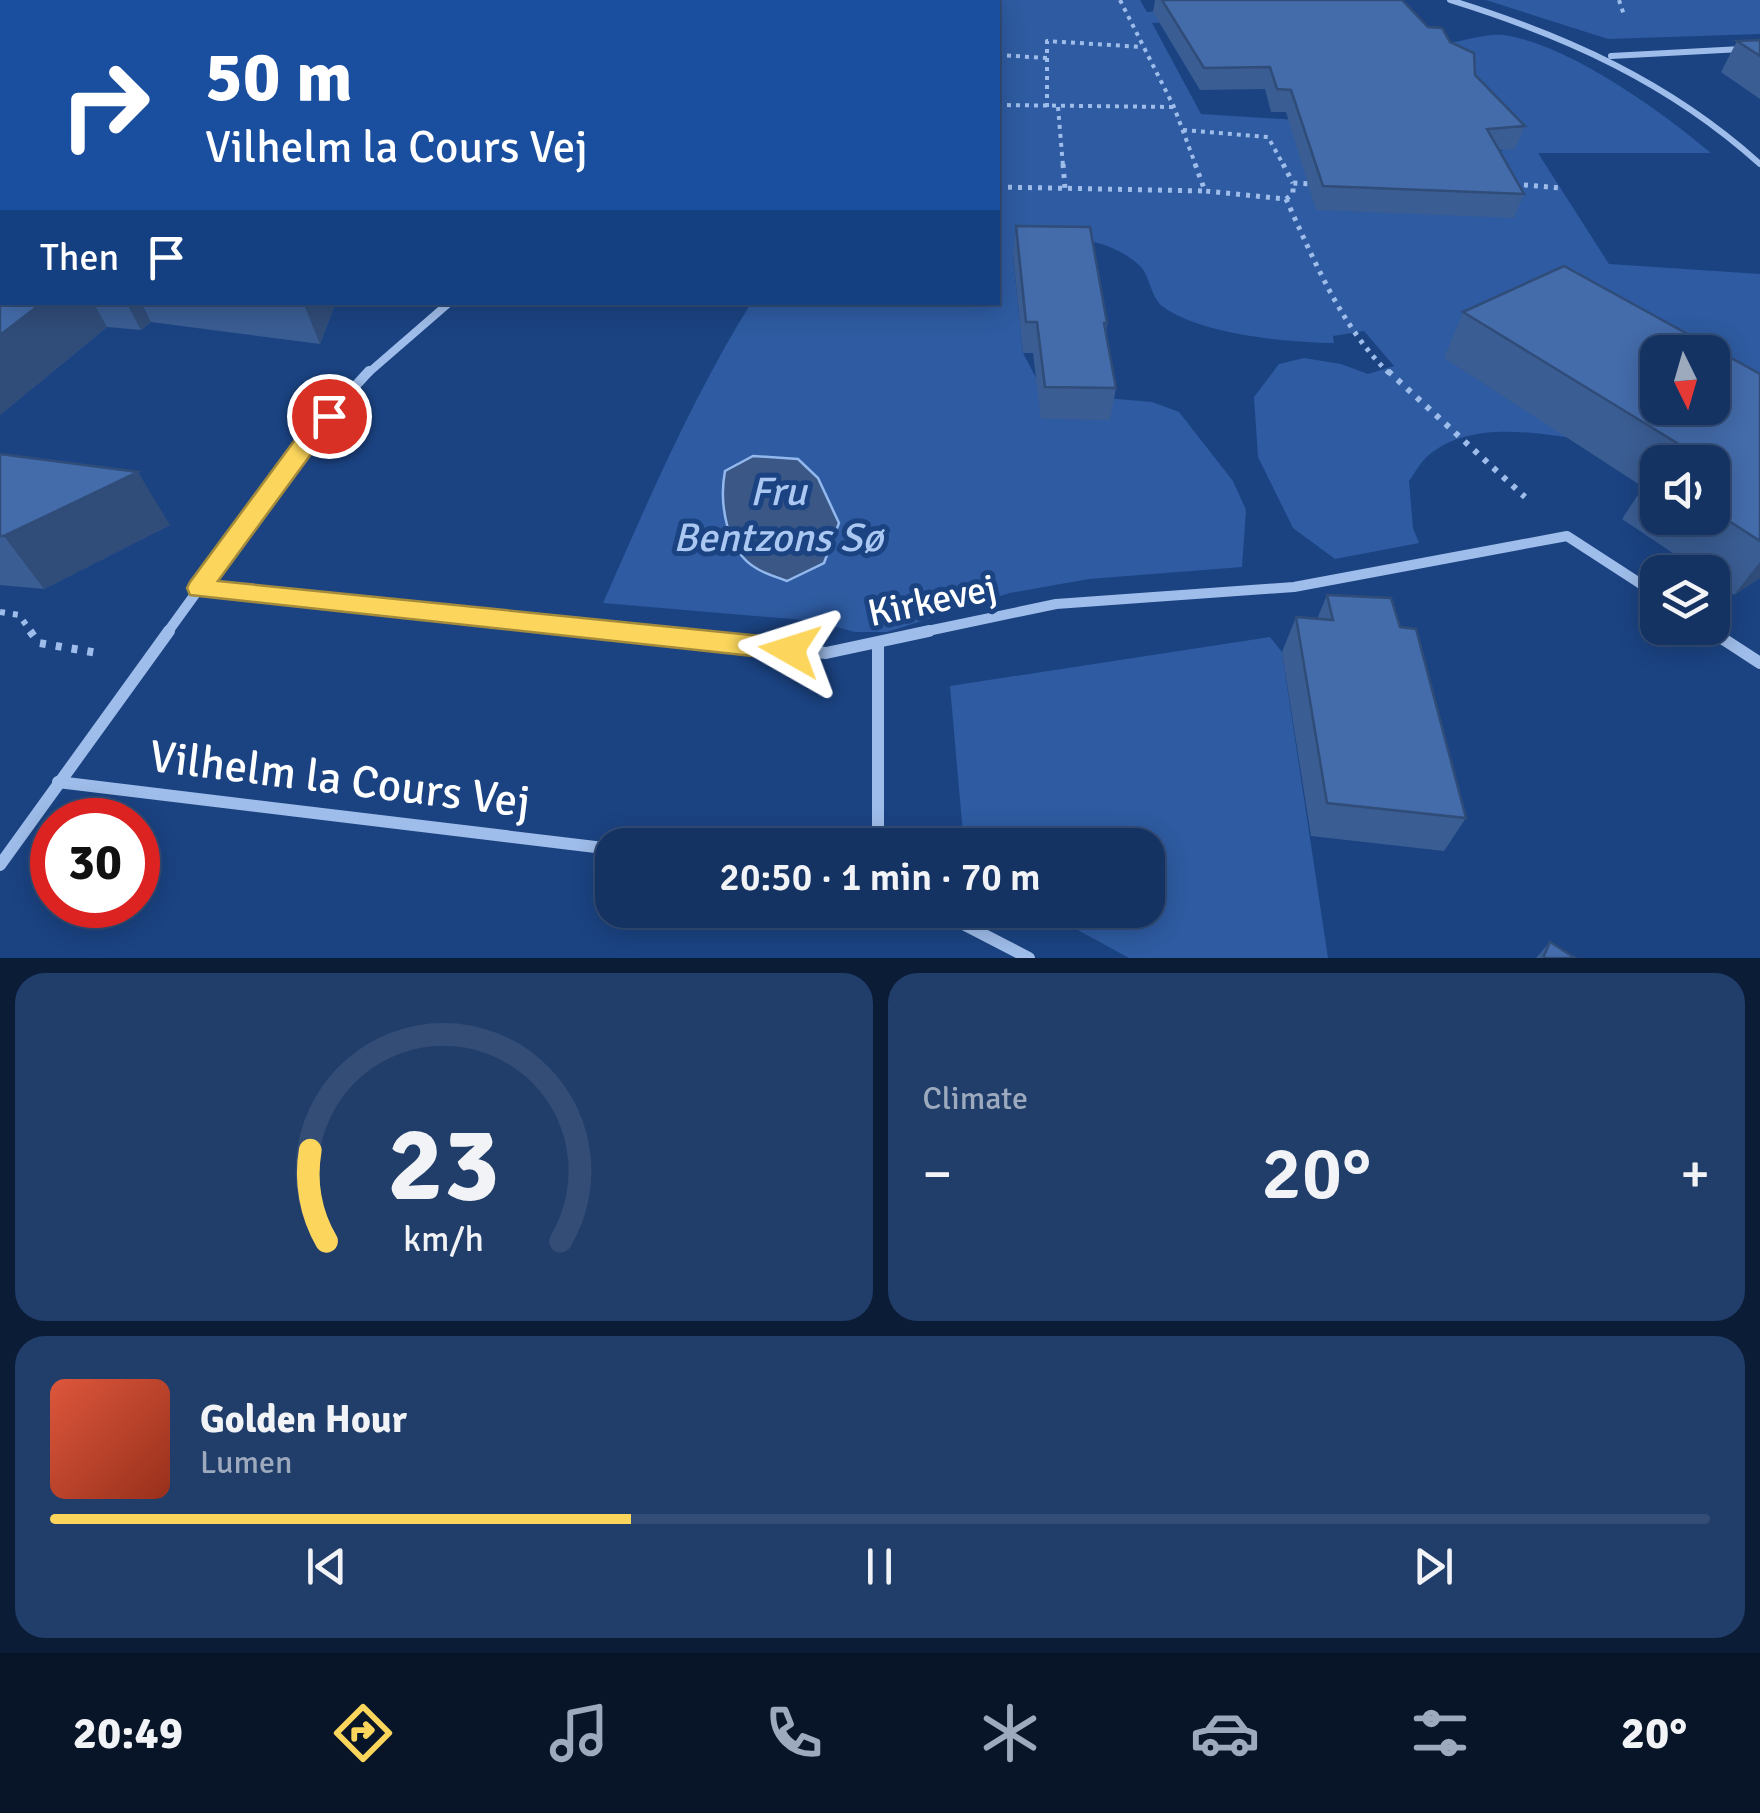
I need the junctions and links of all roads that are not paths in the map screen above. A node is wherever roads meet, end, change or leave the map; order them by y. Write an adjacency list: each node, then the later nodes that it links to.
1 (1450, 0): 3 (street)
2 (1760, 48): 3 (street)
3 (1609, 56): 4 (street)
4 (1760, 164)
5 (447, 305): 7 (street, Vilhelm la Cours Vej)
6 (1640, 583): 8 (street, Kirkevej)
7 (199, 588): 8 (street, Kirkevej); 11 (street, Vilhelm la Cours Vej)
8 (878, 643): 12 (street)
9 (1730, 643): 10 (street)
10 (1760, 663)
11 (58, 782): 13 (street, Vilhelm la Cours Vej); 14 (street, Vilhelm la Cours Vej)
12 (878, 828)
13 (595, 846)
14 (0, 865)
15 (971, 928): 16 (street)
16 (1029, 958)

